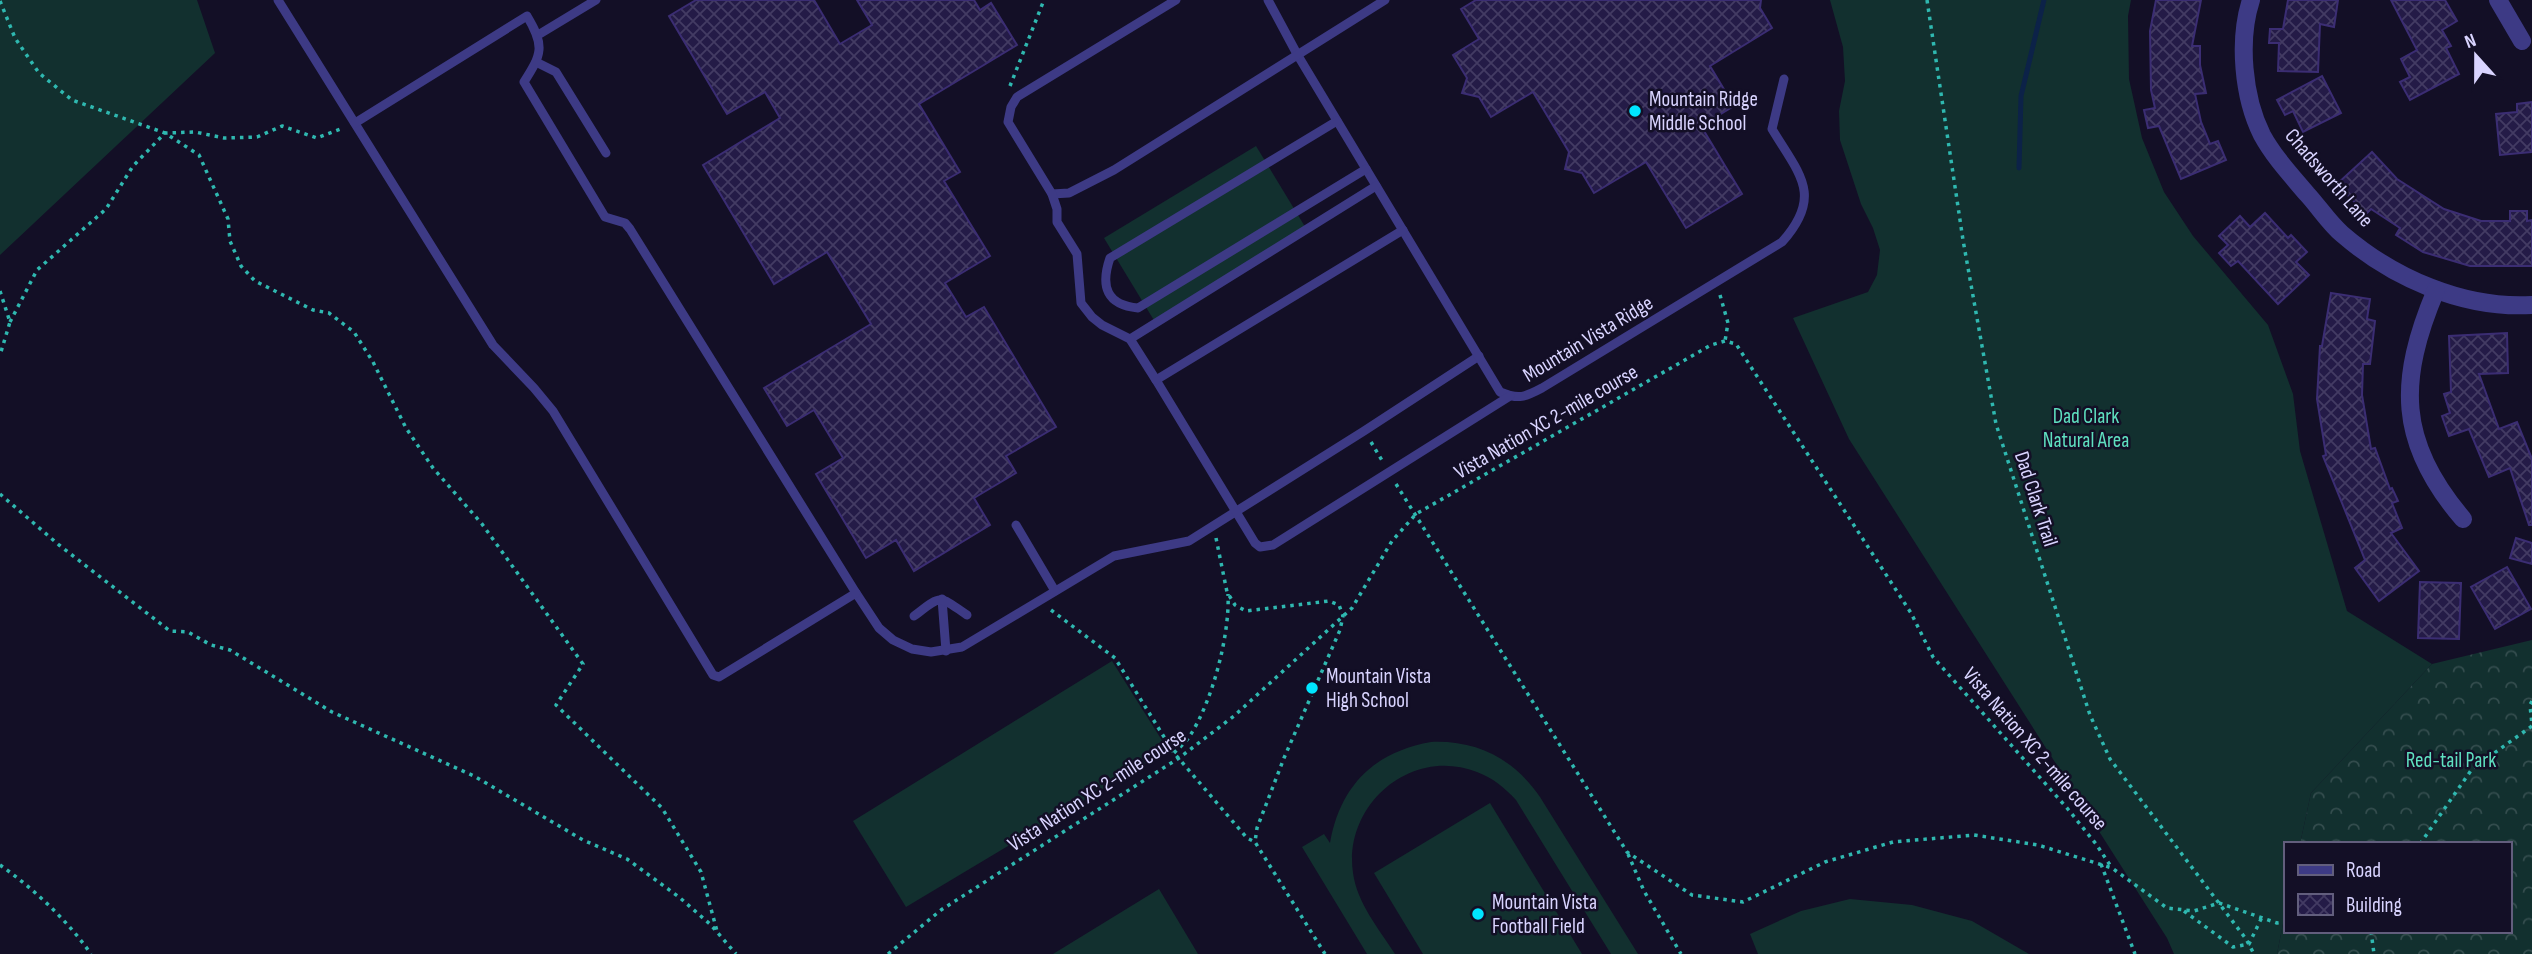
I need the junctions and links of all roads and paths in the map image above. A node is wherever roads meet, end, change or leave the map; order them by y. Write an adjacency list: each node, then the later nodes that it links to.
1 (278, 0): 18 (lane)
2 (596, 0): 11 (lane)
3 (1044, 0): 16 (path)
4 (1176, 0): 23 (lane)
5 (1268, 0): 13 (lane, Mountain Vista Ridge)
6 (1385, 0): 13 (lane)
7 (1927, 0): 63 (path, Dad Clark Trail)
8 (2251, 0): 26 (street, Chadsworth Lane)
9 (2498, 0): 12 (street)
10 (0, 1): 19 (path)
11 (538, 35): 14 (lane); 18 (lane)
12 (2522, 41)
13 (1297, 54): 17 (lane, Mountain Vista Ridge); 23 (lane)
14 (536, 62): 20 (lane); 46 (lane)
15 (1784, 79): 25 (lane, Mountain Vista Ridge)
16 (1007, 93)
17 (1337, 121): 21 (lane, Mountain Vista Ridge); 21 (lane)
18 (355, 123): 19 (path); 46 (lane)
19 (165, 133): 29 (path); 67 (path)
20 (606, 153)
21 (1366, 169): 22 (lane, Mountain Vista Ridge)
22 (1376, 186): 24 (lane, Mountain Vista Ridge); 30 (lane)
23 (1052, 194): 30 (lane)
24 (1403, 230): 33 (lane, Mountain Vista Ridge); 34 (lane)
25 (1714, 283): 31 (path); 35 (lane, Mountain Vista Ridge)
26 (2436, 290): 28 (street, Chadsworth Lane); 41 (street)
27 (0, 291): 29 (path)
28 (2532, 305)
29 (10, 322): 32 (path)
30 (1130, 339): 34 (lane)
31 (1725, 341): 40 (path, Vista Nation XC 2-mile course); 62 (path, Vista Nation XC 2-mile course)
32 (0, 355)
33 (1479, 356): 35 (lane, Mountain Vista Ridge); 36 (lane)
34 (1156, 380): 39 (lane)
35 (1510, 396): 37 (lane)
36 (1364, 432): 37 (path); 39 (lane)
37 (1390, 473): 39 (lane); 40 (path)
38 (0, 494): 67 (path)
39 (1236, 513): 43 (lane)
40 (1416, 514): 51 (path, Vista Nation XC 2-mile course); 59 (path)
41 (2463, 519)
42 (1016, 525): 44 (lane)
43 (1213, 527): 44 (lane); 45 (path)
44 (1055, 591): 48 (lane)
45 (1227, 592): 51 (path); 55 (path)
46 (856, 593): 52 (lane)
47 (942, 599): 49 (lane); 50 (lane); 52 (lane)
48 (1042, 599): 52 (lane); 55 (path)
49 (967, 615)
50 (914, 616)
51 (1343, 616): 56 (path, Vista Nation XC 2-mile course); 57 (path)
52 (946, 651)
53 (2532, 701): 54 (path)
54 (2532, 726): 58 (path)
55 (1174, 753): 56 (path)
56 (1178, 758): 57 (path); 72 (path, Vista Nation XC 2-mile course)
57 (1255, 842): 73 (path)
58 (2421, 842)
59 (1627, 852): 60 (path); 74 (path)
60 (2101, 864): 62 (path); 75 (path, Vista Nation XC 2-mile course)
61 (0, 865): 70 (path)
62 (2112, 868): 64 (path)
63 (2219, 903): 64 (path); 65 (path); 69 (path, Dad Clark Trail)
64 (2182, 909): 69 (path)
65 (2262, 917): 66 (path); 69 (path)
66 (2284, 922)
67 (717, 931): 71 (path)
68 (2371, 933): 77 (path)
69 (2249, 944): 76 (path, Dad Clark Trail)
70 (91, 954)
71 (736, 954)
72 (888, 954)
73 (1325, 954)
74 (1681, 954)
75 (2135, 954)
76 (2254, 954)
77 (2374, 954)

